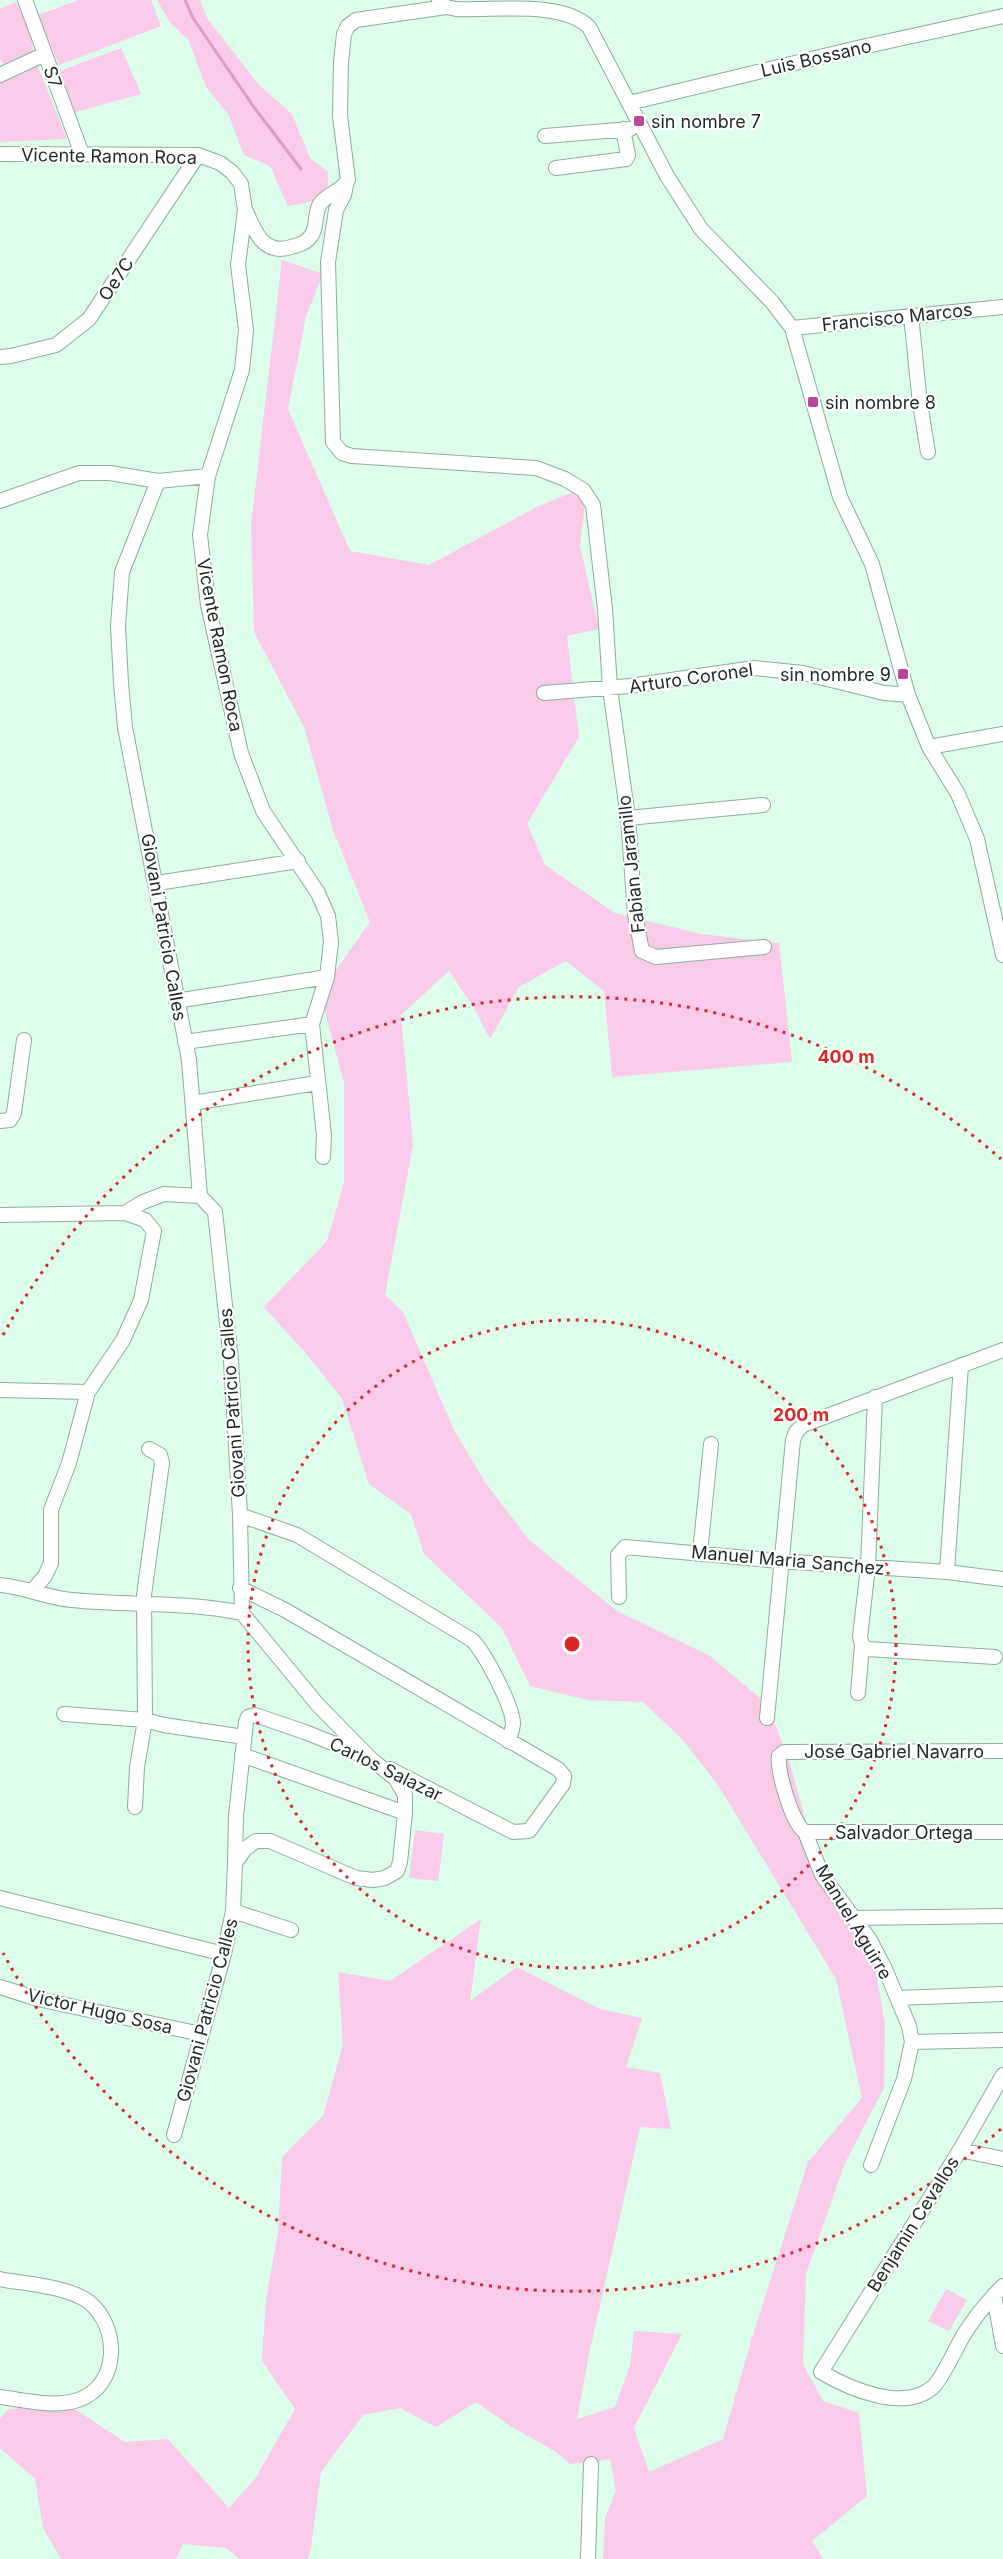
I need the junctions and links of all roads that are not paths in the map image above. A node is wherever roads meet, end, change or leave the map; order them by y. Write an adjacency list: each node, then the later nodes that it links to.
1 (25, 0): 4 (street, S7)
2 (443, 3): 6 (street); 14 (street)
3 (1003, 16): 6 (street, Luis Bossano)
4 (45, 54): 5 (street); 11 (street, S7)
5 (0, 75)
6 (629, 103): 7 (street)
7 (642, 127): 8 (street); 18 (street)
8 (623, 129): 9 (street); 13 (street)
9 (545, 136)
10 (0, 154): 11 (street, Vicente Ramon Roca)
11 (82, 154): 12 (street, Vicente Ramon Roca)
12 (198, 155): 15 (street, Vicente Ramon Roca); 19 (street, Oe7C)
13 (556, 168)
14 (346, 185): 15 (street); 24 (street, Fabian Jaramillo)
15 (246, 210): 21 (street, Vicente Ramon Roca)
16 (1003, 307): 17 (street, Francisco Marcos)
17 (911, 315): 18 (street, Francisco Marcos); 20 (street)
18 (792, 328): 26 (street)
19 (0, 357)
20 (928, 452)
21 (208, 476): 22 (street); 31 (street, Vicente Ramon Roca)
22 (158, 482): 23 (street); 32 (street, Giovani Patricio Calles)
23 (0, 501)
24 (609, 688): 25 (street, Arturo Coronel); 26 (street, Arturo Coronel); 30 (street, Fabian Jaramillo)
25 (544, 693)
26 (908, 695): 28 (street)
27 (1003, 734): 28 (street)
28 (929, 747): 34 (street)
29 (763, 805): 30 (street)
30 (628, 818): 33 (street, Fabian Jaramillo)
31 (298, 861): 32 (street); 35 (street, Vicente Ramon Roca)
32 (157, 883): 36 (street, Giovani Patricio Calles)
33 (764, 947)
34 (1003, 956)
35 (327, 977): 36 (street); 37 (street, Vicente Ramon Roca)
36 (176, 1001): 39 (street, Giovani Patricio Calles)
37 (312, 1024): 39 (street); 40 (street, Vicente Ramon Roca)
38 (24, 1040): 42 (street)
39 (185, 1042): 41 (street, Giovani Patricio Calles)
40 (316, 1083): 41 (street); 43 (street, Vicente Ramon Roca)
41 (193, 1103): 44 (street, Giovani Patricio Calles)
42 (0, 1121)
43 (323, 1157)
44 (200, 1196): 45 (street); 56 (street, Giovani Patricio Calles)
45 (154, 1197): 46 (street); 48 (street)
46 (124, 1213): 47 (street); 48 (street)
47 (0, 1215)
48 (154, 1231): 52 (street)
49 (1003, 1350): 50 (street)
50 (961, 1365): 53 (street); 60 (street)
51 (0, 1389): 52 (street)
52 (88, 1392): 64 (street)
53 (874, 1397): 58 (street); 59 (street)
54 (711, 1444): 57 (street)
55 (149, 1449): 66 (street)
56 (240, 1515): 63 (street, Giovani Patricio Calles); 76 (street)
57 (700, 1553): 58 (street, Manuel Maria Sanchez); 65 (street, Manuel Maria Sanchez)
58 (780, 1561): 59 (street, Manuel Maria Sanchez); 73 (street)
59 (868, 1567): 60 (street, Manuel Maria Sanchez); 68 (street)
60 (947, 1572): 61 (street, Manuel Maria Sanchez)
61 (1003, 1579)
62 (0, 1585): 64 (street)
63 (240, 1588): 67 (street, Giovani Patricio Calles); 76 (street)
64 (33, 1590): 66 (street)
65 (619, 1597)
66 (146, 1603): 67 (street); 74 (street)
67 (242, 1613): 80 (street)
68 (865, 1647): 69 (street); 70 (street)
69 (995, 1657)
70 (858, 1693)
71 (64, 1714): 74 (street)
72 (248, 1718): 75 (street, Giovani Patricio Calles); 80 (street, Carlos Salazar)
73 (767, 1718)
74 (145, 1720): 75 (street); 81 (street)
75 (244, 1737): 79 (street, Giovani Patricio Calles)
76 (508, 1742): 80 (street, Carlos Salazar)
77 (1003, 1751): 78 (street, José Gabriel Navarro)
78 (784, 1752): 83 (street, Manuel Aguirre)
79 (242, 1755): 82 (street); 85 (street, Giovani Patricio Calles)
80 (371, 1759): 82 (street)
81 (135, 1807)
82 (405, 1813): 85 (street)
83 (806, 1832): 84 (street, Salvador Ortega); 89 (street, Manuel Aguirre)
84 (1003, 1832)
85 (235, 1863): 87 (street, Giovani Patricio Calles)
86 (0, 1898): 91 (street)
87 (233, 1911): 90 (street); 91 (street, Giovani Patricio Calles)
88 (1003, 1916): 89 (street)
89 (854, 1918): 94 (street, Manuel Aguirre)
90 (291, 1930)
91 (224, 1954): 95 (street, Giovani Patricio Calles)
92 (0, 1987): 95 (street, Victor Hugo Sosa)
93 (1003, 1994): 94 (street)
94 (898, 1998): 97 (street, Manuel Aguirre)
95 (201, 2034): 100 (street, Giovani Patricio Calles)
96 (1003, 2040): 97 (street)
97 (912, 2042): 103 (street, Manuel Aguirre)
98 (1003, 2075): 99 (street, Benjamin Cevallos)
99 (998, 2090): 101 (street, Benjamin Cevallos)
100 (174, 2135)
101 (960, 2150): 102 (street); 105 (street, Benjamin Cevallos)
102 (1003, 2158)
103 (872, 2165)
104 (0, 2279): 107 (street)
105 (999, 2290): 106 (street)
106 (1003, 2346)
107 (0, 2397)
108 (591, 2464): 109 (street)
109 (588, 2559)

